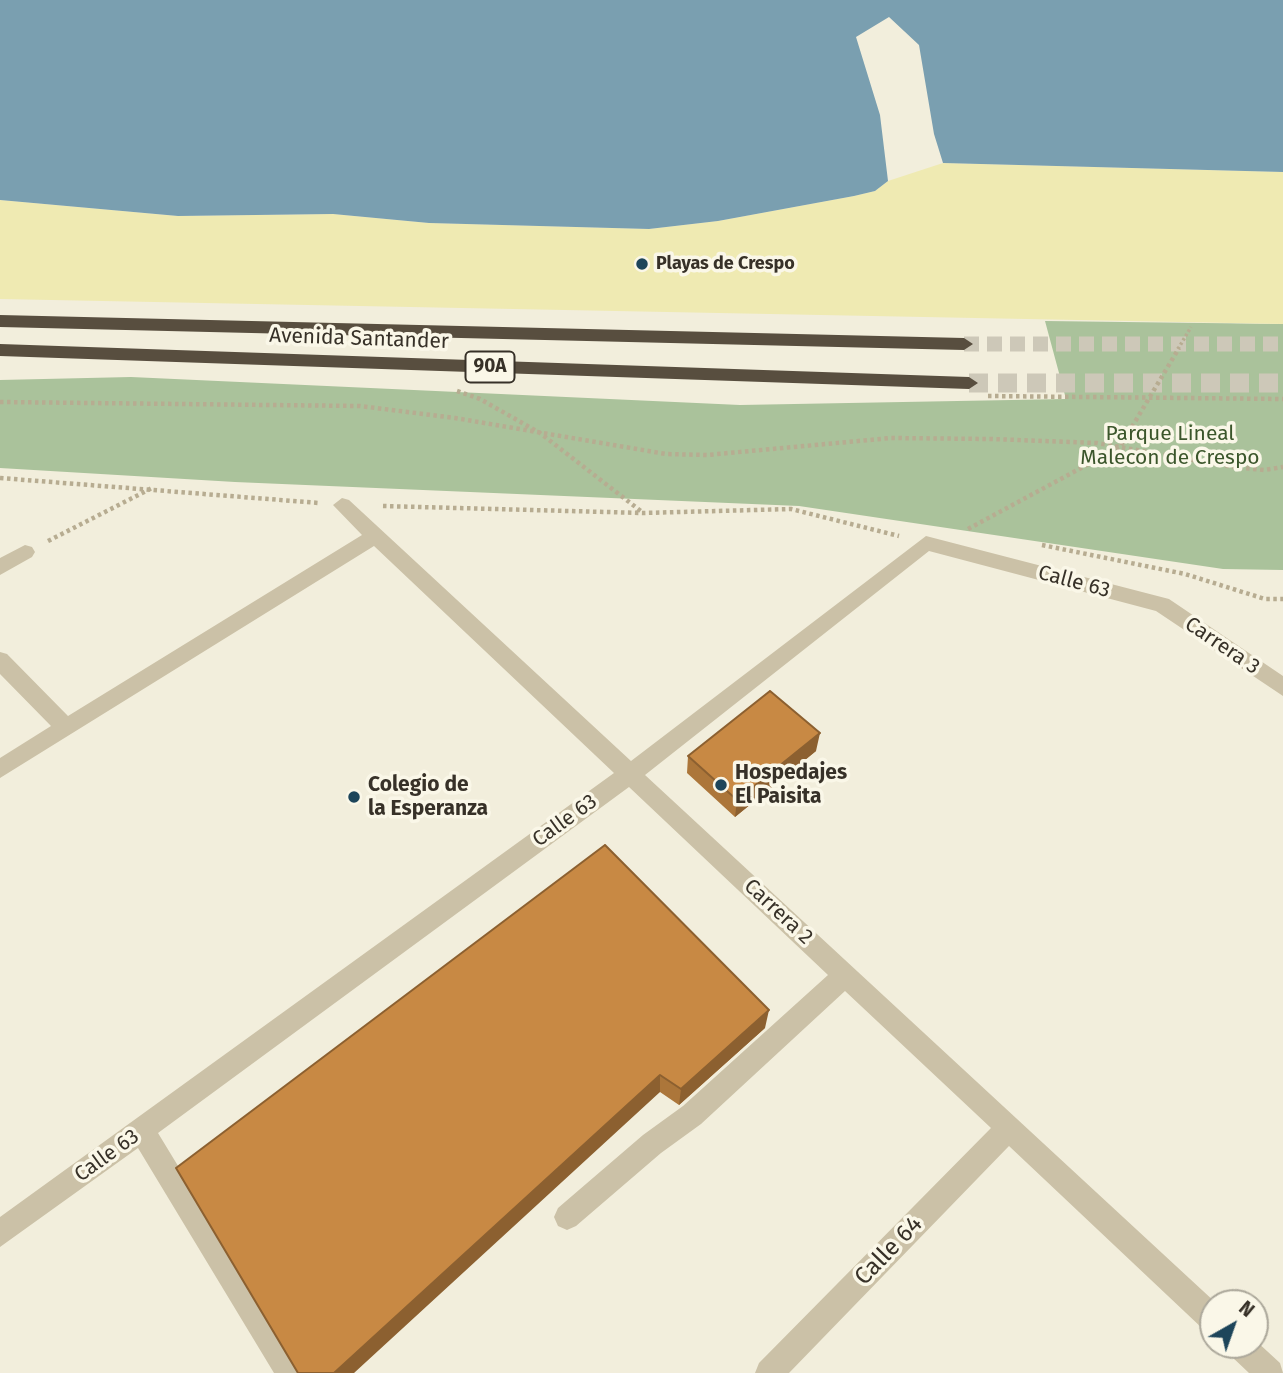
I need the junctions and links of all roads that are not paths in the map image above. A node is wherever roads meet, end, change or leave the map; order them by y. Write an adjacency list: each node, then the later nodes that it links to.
1 (0, 321): 2 (highway, Avenida Santander / 90A)
2 (964, 344)
3 (0, 350): 4 (highway, Avenida Santander / 90A)
4 (969, 383)
5 (342, 505): 6 (street, Carrera 2)
6 (375, 536): 12 (street); 14 (street, Carrera 2)
7 (25, 552): 8 (street)
8 (0, 567)
9 (1162, 605): 11 (street, Carrera 3); 14 (street, Calle 63)
10 (0, 660): 12 (street)
11 (1283, 687)
12 (66, 728): 13 (street)
13 (0, 769)
14 (630, 774): 15 (street, Carrera 2); 17 (street, Calle 63)
15 (845, 975): 16 (street, Carrera 2); 18 (street)
16 (1009, 1128): 20 (street, Carrera 2); 23 (street, Calle 64)
17 (142, 1131): 19 (street, Calle 63); 22 (street)
18 (567, 1217)
19 (0, 1233)
20 (1199, 1307)
21 (1255, 1359): 24 (street)
22 (290, 1373)
23 (769, 1373)
24 (1270, 1373)

